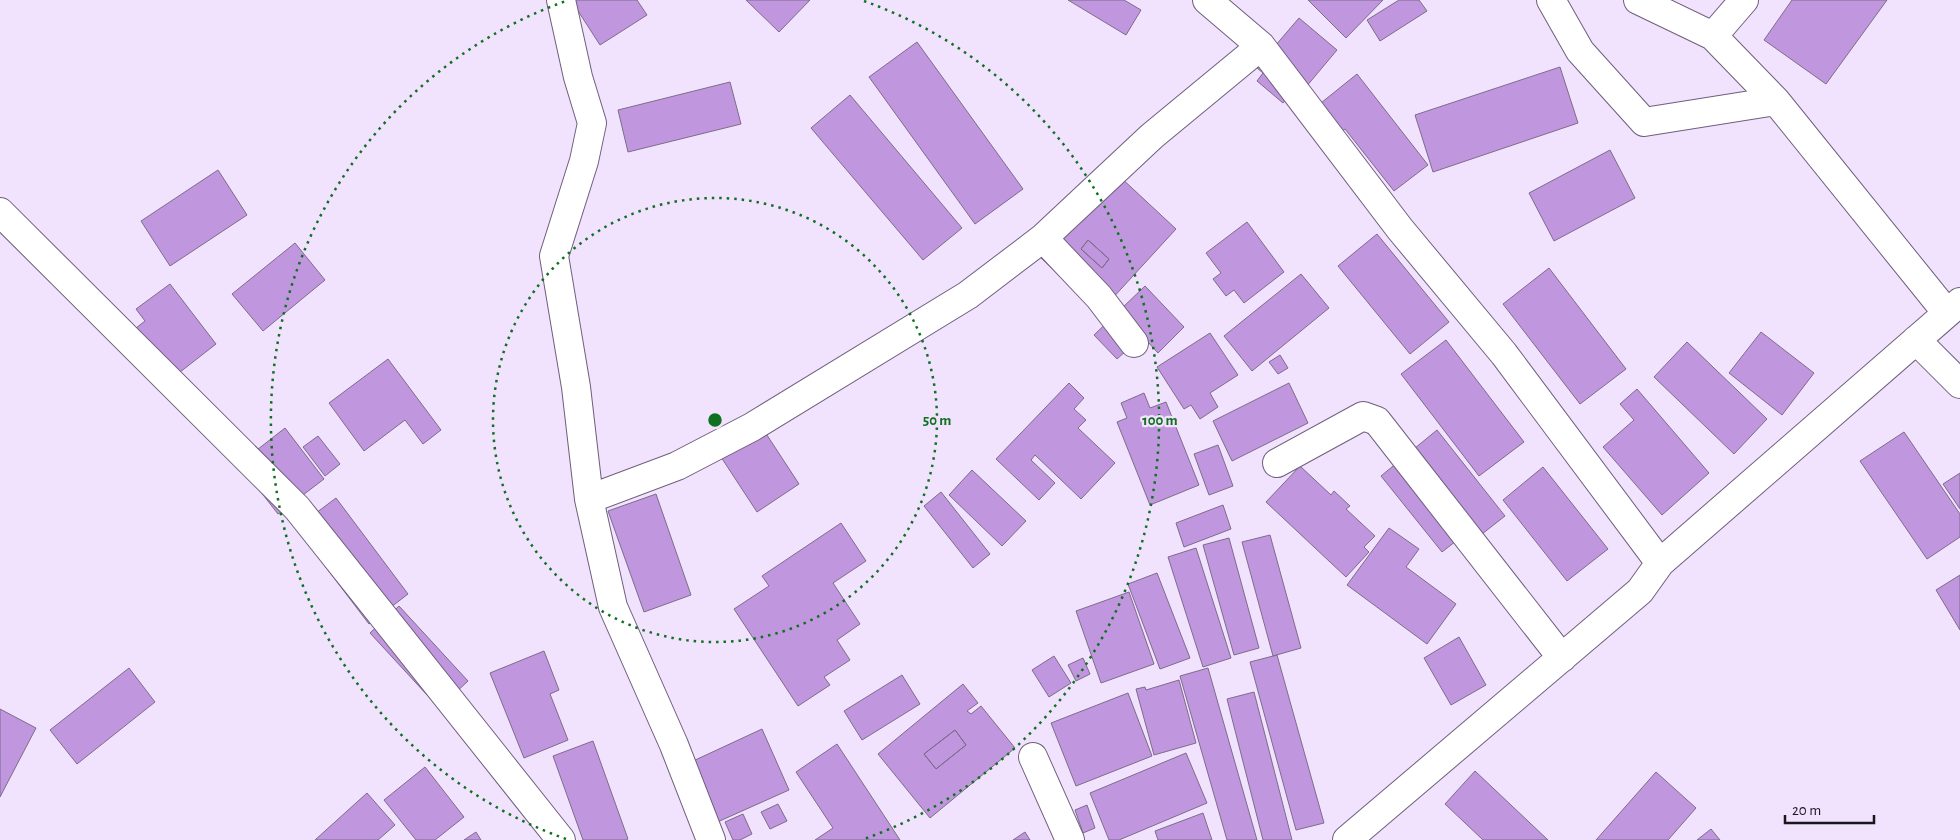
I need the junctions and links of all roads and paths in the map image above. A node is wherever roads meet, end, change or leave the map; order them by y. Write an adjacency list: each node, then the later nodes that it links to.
1 (561, 0): 16 (street)
2 (1207, 0): 7 (street)
3 (1551, 0): 8 (street)
4 (1638, 0): 6 (street)
5 (1744, 0): 6 (street)
6 (1713, 36): 8 (street)
7 (1261, 46): 10 (street); 17 (street)
8 (1776, 100): 11 (street)
9 (0, 212): 20 (street)
10 (1043, 238): 13 (street); 16 (street)
11 (1953, 307): 12 (street)
12 (1916, 340): 14 (street); 17 (street)
13 (1134, 343)
14 (1960, 384)
15 (1277, 463): 18 (street)
16 (589, 499): 21 (street)
17 (1660, 563): 18 (street)
18 (1562, 658): 23 (street)
19 (1034, 757): 22 (street)
20 (561, 840)
21 (711, 840)
22 (1070, 840)
23 (1347, 840)

